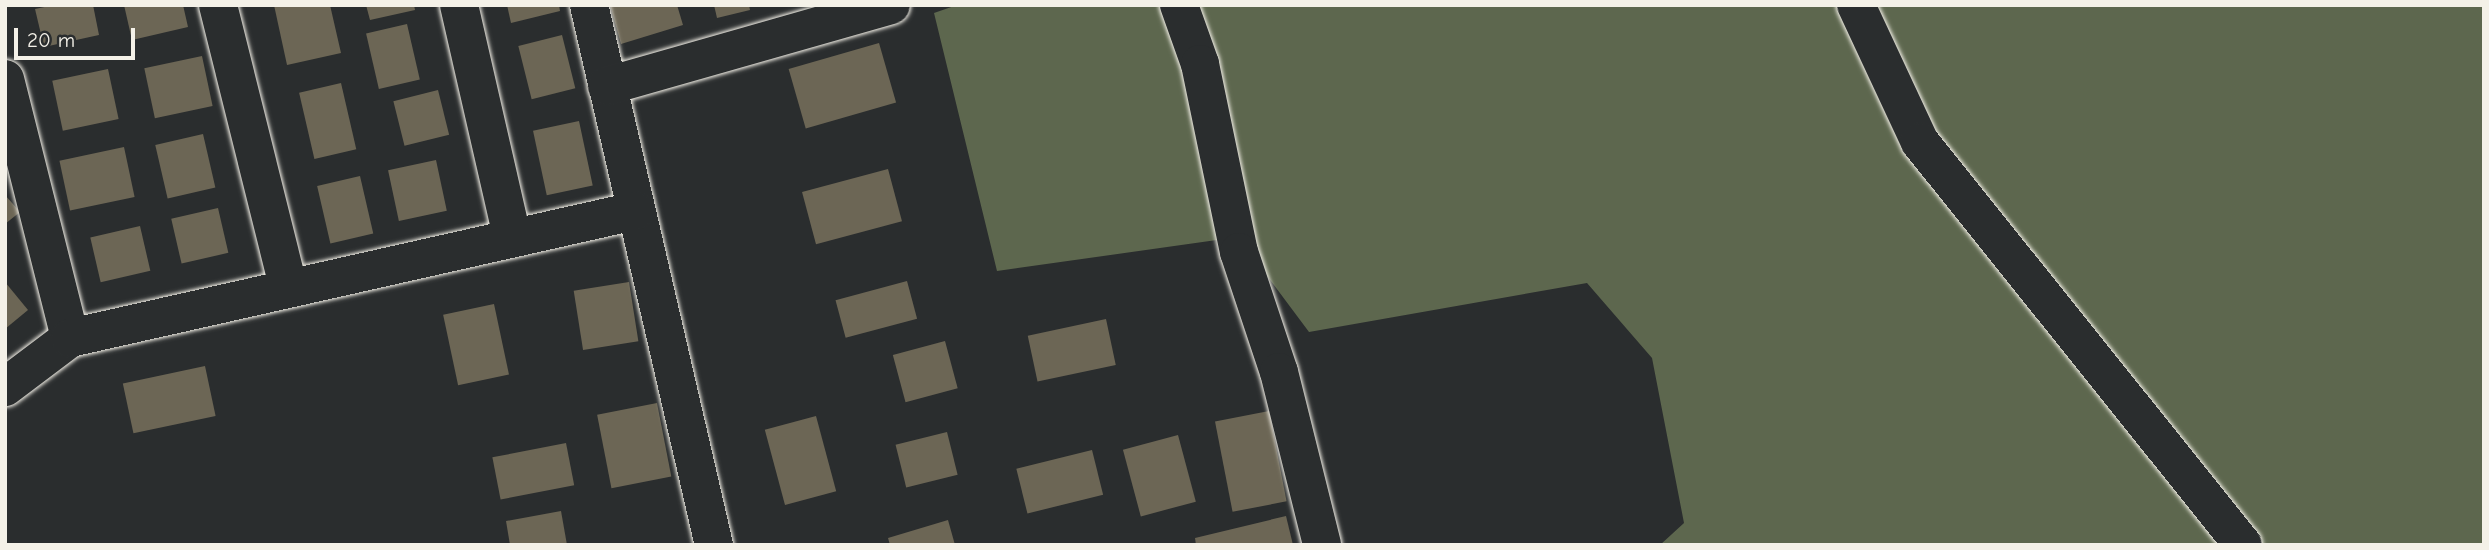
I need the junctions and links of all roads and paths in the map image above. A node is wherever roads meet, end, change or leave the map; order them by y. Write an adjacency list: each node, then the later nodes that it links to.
1 (218, 5): 12 (street)
2 (459, 5): 11 (street)
3 (589, 5): 8 (street)
4 (891, 5): 8 (street)
5 (1179, 5): 16 (street)
6 (1856, 5): 17 (street)
7 (5, 79): 9 (street)
8 (607, 86): 10 (street)
9 (10, 123): 13 (street)
10 (635, 211): 11 (street); 15 (street)
11 (512, 237): 12 (street)
12 (288, 286): 13 (street)
13 (70, 338): 14 (street)
14 (5, 387)
15 (714, 545)
16 (1322, 545)
17 (2243, 545)

